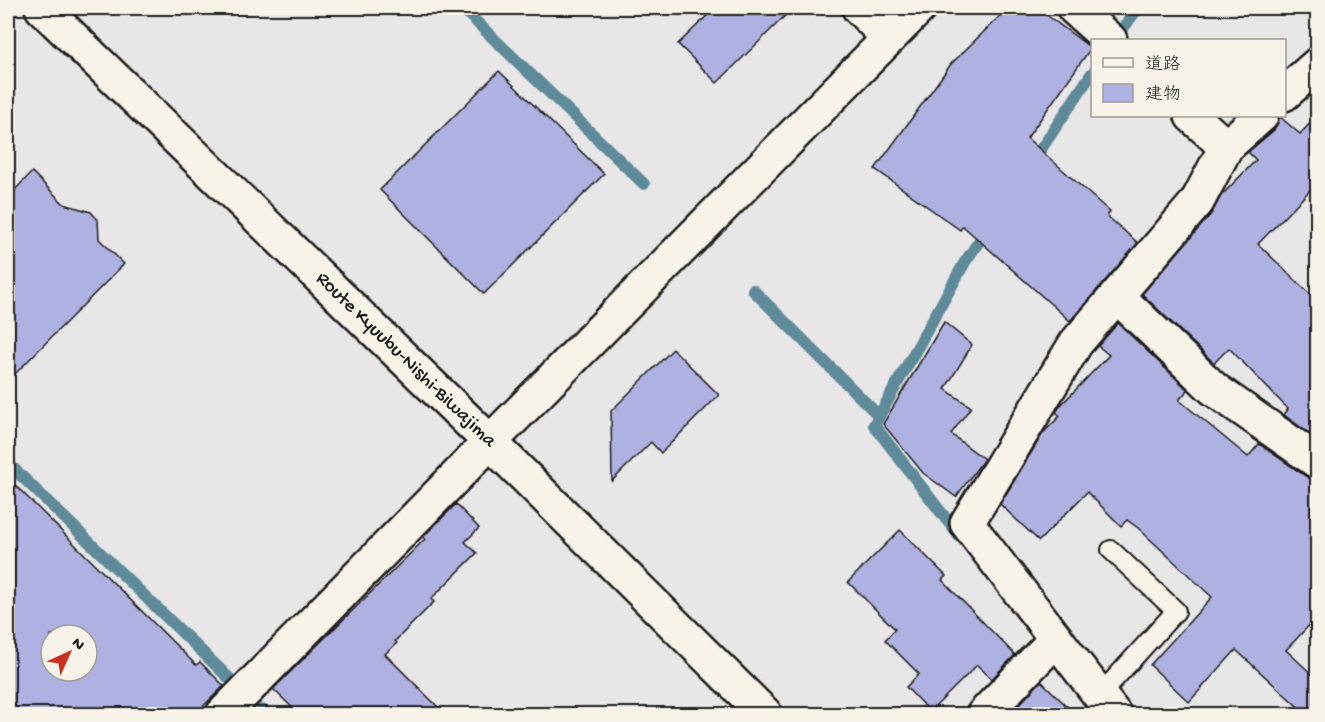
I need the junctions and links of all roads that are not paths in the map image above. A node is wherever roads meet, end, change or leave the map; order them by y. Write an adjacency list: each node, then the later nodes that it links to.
1 (42, 8): 13 (street, Route Kyuubu-Nishi-Biwajima)
2 (859, 8): 5 (street)
3 (919, 8): 5 (street)
4 (1074, 8): 6 (street)
5 (889, 38): 13 (street)
6 (1109, 39)
7 (1317, 64): 8 (street)
8 (1286, 92)
9 (1193, 117): 11 (street)
10 (1260, 117): 11 (street)
11 (1226, 147): 12 (street)
12 (1118, 297): 14 (street); 16 (street)
13 (490, 442): 18 (street); 19 (street, Route Kyuubu-Nishi-Biwajima)
14 (1316, 458)
15 (1111, 550): 17 (lane)
16 (1056, 639): 17 (street); 20 (street)
17 (1107, 705)
18 (232, 711)
19 (765, 714)
20 (984, 714)

